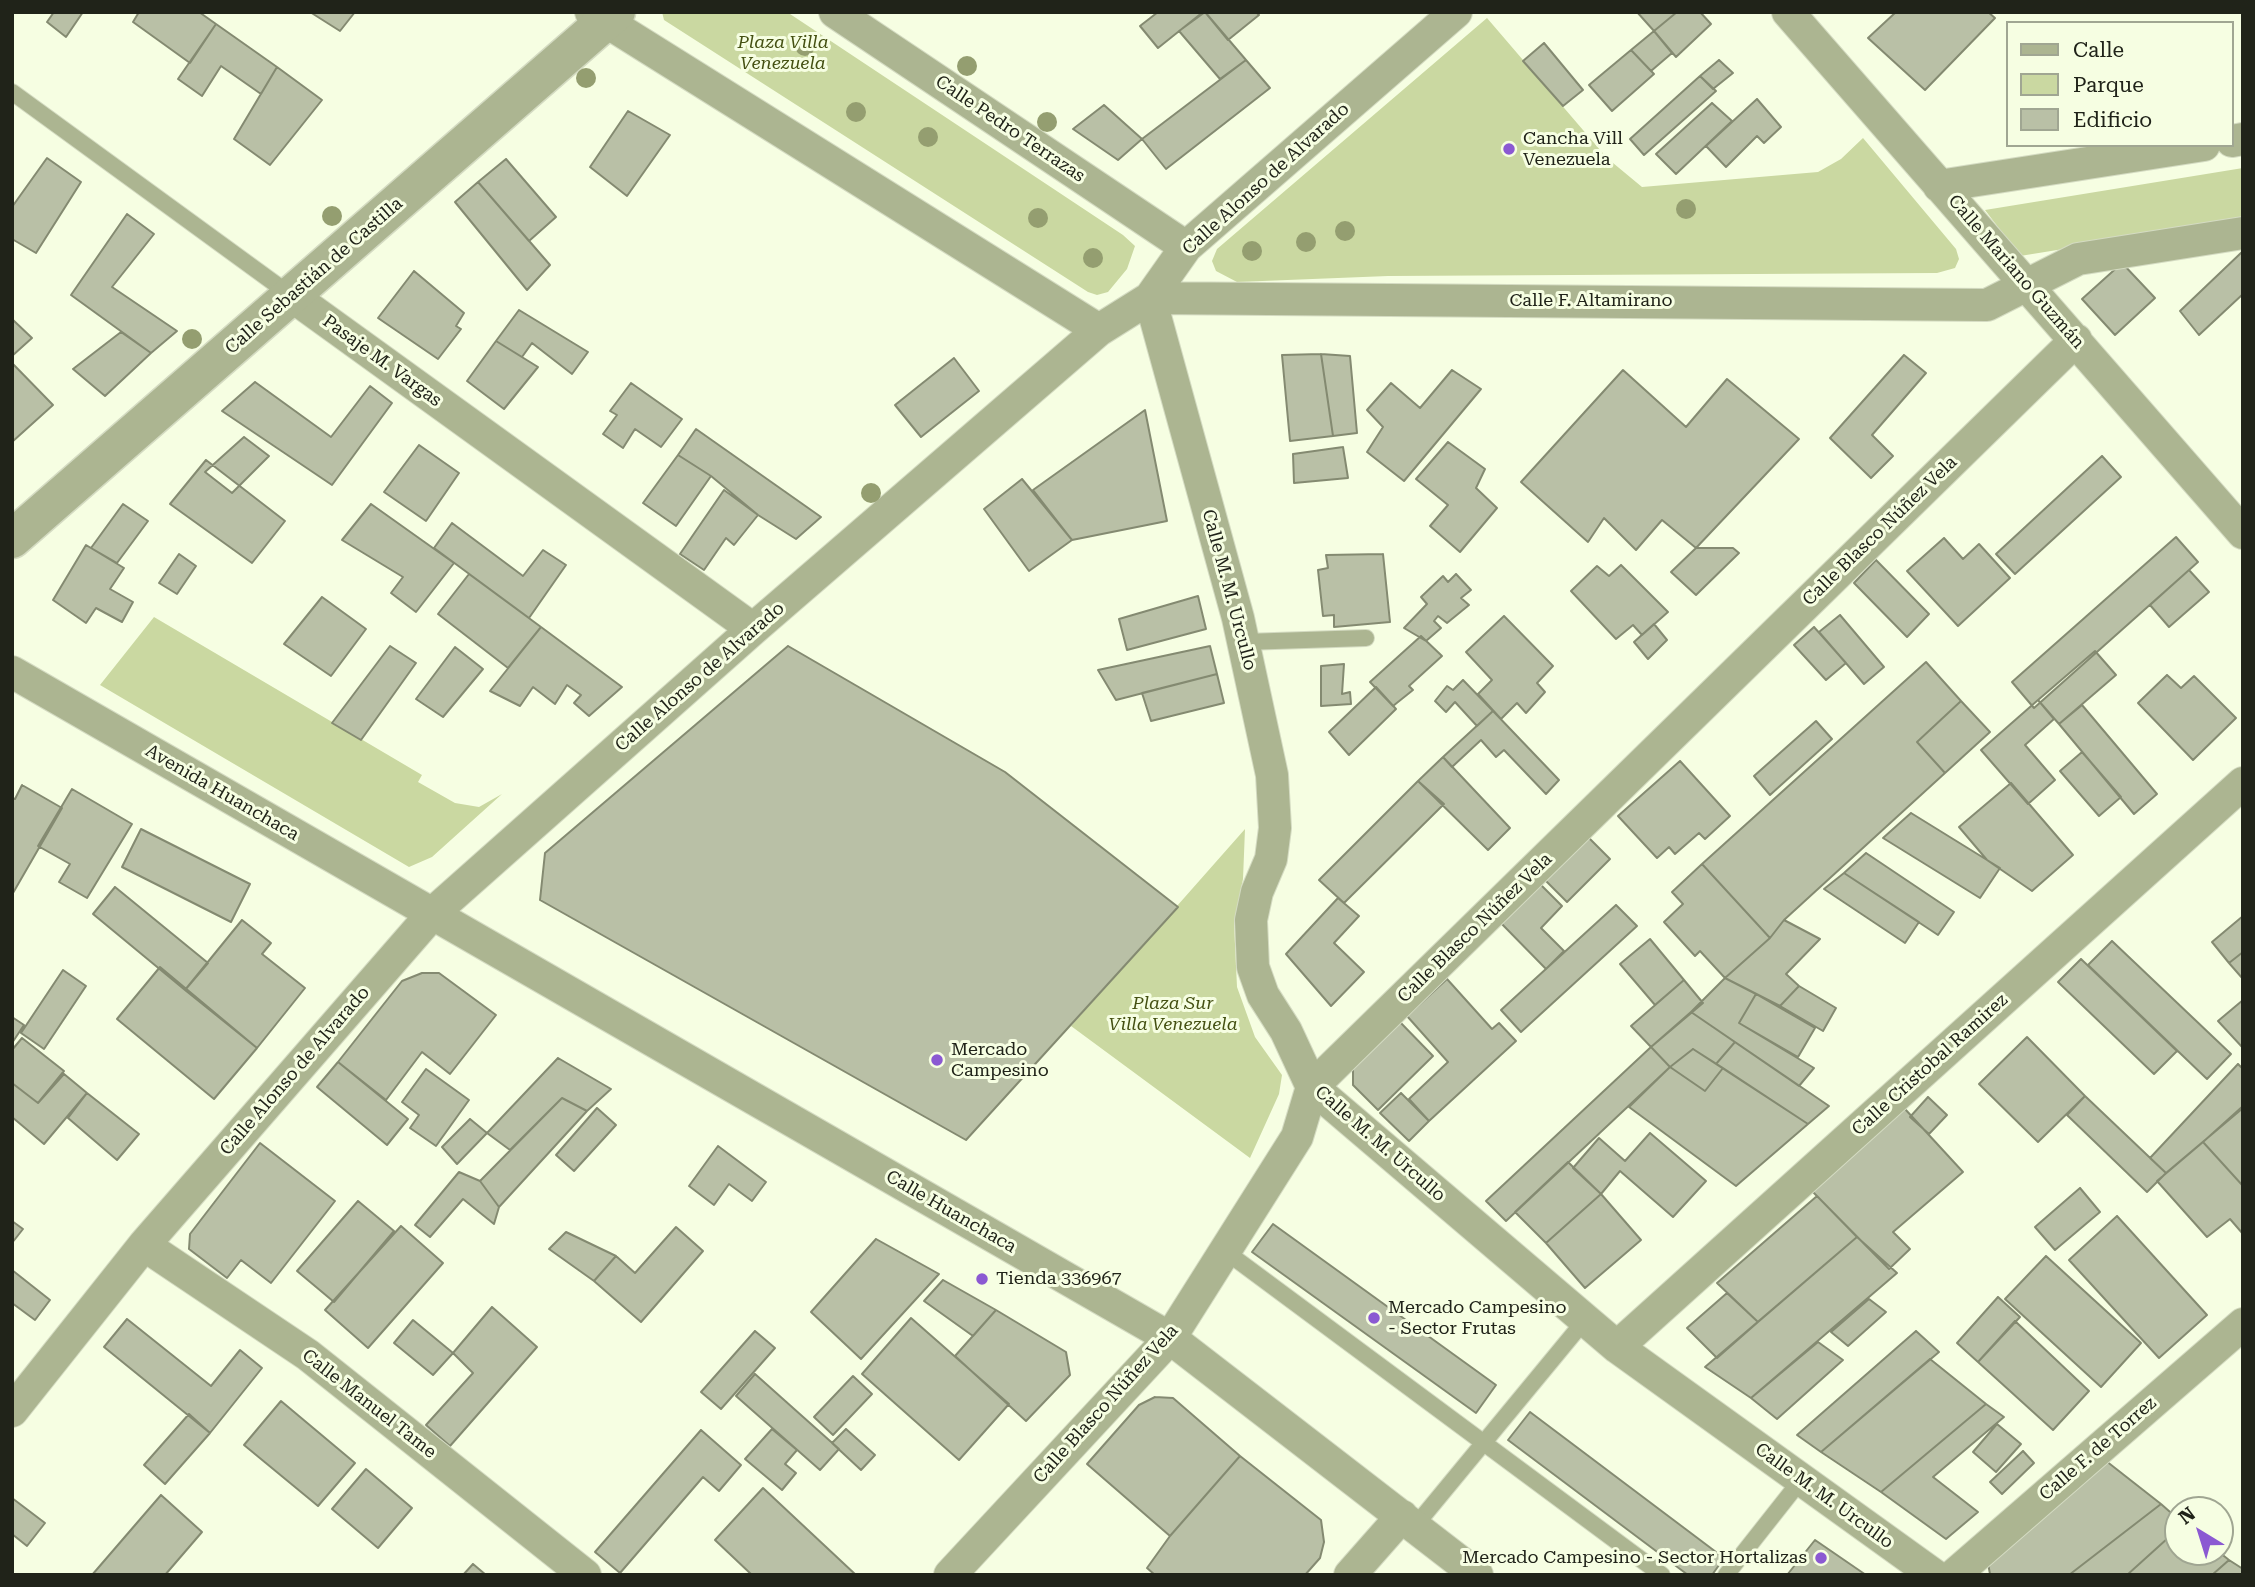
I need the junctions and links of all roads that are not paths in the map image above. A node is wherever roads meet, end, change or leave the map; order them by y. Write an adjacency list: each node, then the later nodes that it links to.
1 (835, 12): 9 (street, Calle Pedro Terrazas)
2 (1456, 12): 9 (street, Calle Alonso de Alvarado)
3 (1788, 12): 7 (street, Calle Mariano Guzmán)
4 (604, 15): 11 (street, Calle Sebastián de Castilla); 13 (street)
5 (12, 92): 11 (lane, Pasaje M. Vargas)
6 (2191, 147): 7 (street)
7 (1939, 186): 10 (street, Calle Mariano Guzmán)
8 (2243, 233): 10 (street, Calle F. Altamirano)
9 (1186, 247): 12 (street, Calle Alonso de Alvarado)
10 (2028, 286): 12 (street, Calle F. Altamirano); 14 (street, Calle Mariano Guzmán)
11 (292, 296): 16 (street, Calle Sebastián de Castilla); 17 (street, Pasaje M. Vargas)
12 (1150, 298): 13 (street, Calle Alonso de Alvarado); 19 (street, Calle M. M. Urcullo)
13 (1099, 330): 17 (street, Calle Alonso de Alvarado)
14 (2076, 340): 15 (street, Calle Mariano Guzmán); 23 (street, Calle Blasco Núñez Vela)
15 (2243, 533)
16 (12, 539)
17 (753, 629): 22 (street, Calle Alonso de Alvarado)
18 (1366, 638): 19 (lane)
19 (1244, 642): 23 (street, Calle M. M. Urcullo)
20 (12, 672): 22 (street, Avenida Huanchaca)
21 (2243, 783): 29 (street, Calle Cristobal Ramirez)
22 (433, 913): 24 (street, Calle Alonso de Alvarado); 28 (street, Calle Huanchaca)
23 (1312, 1087): 25 (street, Calle Blasco Núñez Vela); 26 (street, Calle M. M. Urcullo)
24 (144, 1245): 30 (street, Calle Alonso de Alvarado); 34 (street, Calle Manuel Tame)
25 (1225, 1251): 28 (street, Calle Blasco Núñez Vela); 31 (lane)
26 (1585, 1320): 29 (street, Calle M. M. Urcullo); 31 (lane)
27 (2243, 1324): 41 (street, Calle F. de Torrez)
28 (1170, 1338): 33 (street, Calle Huanchaca); 35 (street, Calle Blasco Núñez Vela)
29 (1617, 1347): 32 (street, Calle M. M. Urcullo)
30 (12, 1410)
31 (1485, 1442): 33 (lane); 38 (lane)
32 (1801, 1480): 39 (lane); 40 (street, Calle M. M. Urcullo)
33 (1408, 1521): 36 (street); 37 (street, Calle Huanchaca)
34 (586, 1575)
35 (950, 1575)
36 (1350, 1575)
37 (1477, 1575)
38 (1662, 1575)
39 (1726, 1575)
40 (1934, 1575)
41 (1954, 1575)

